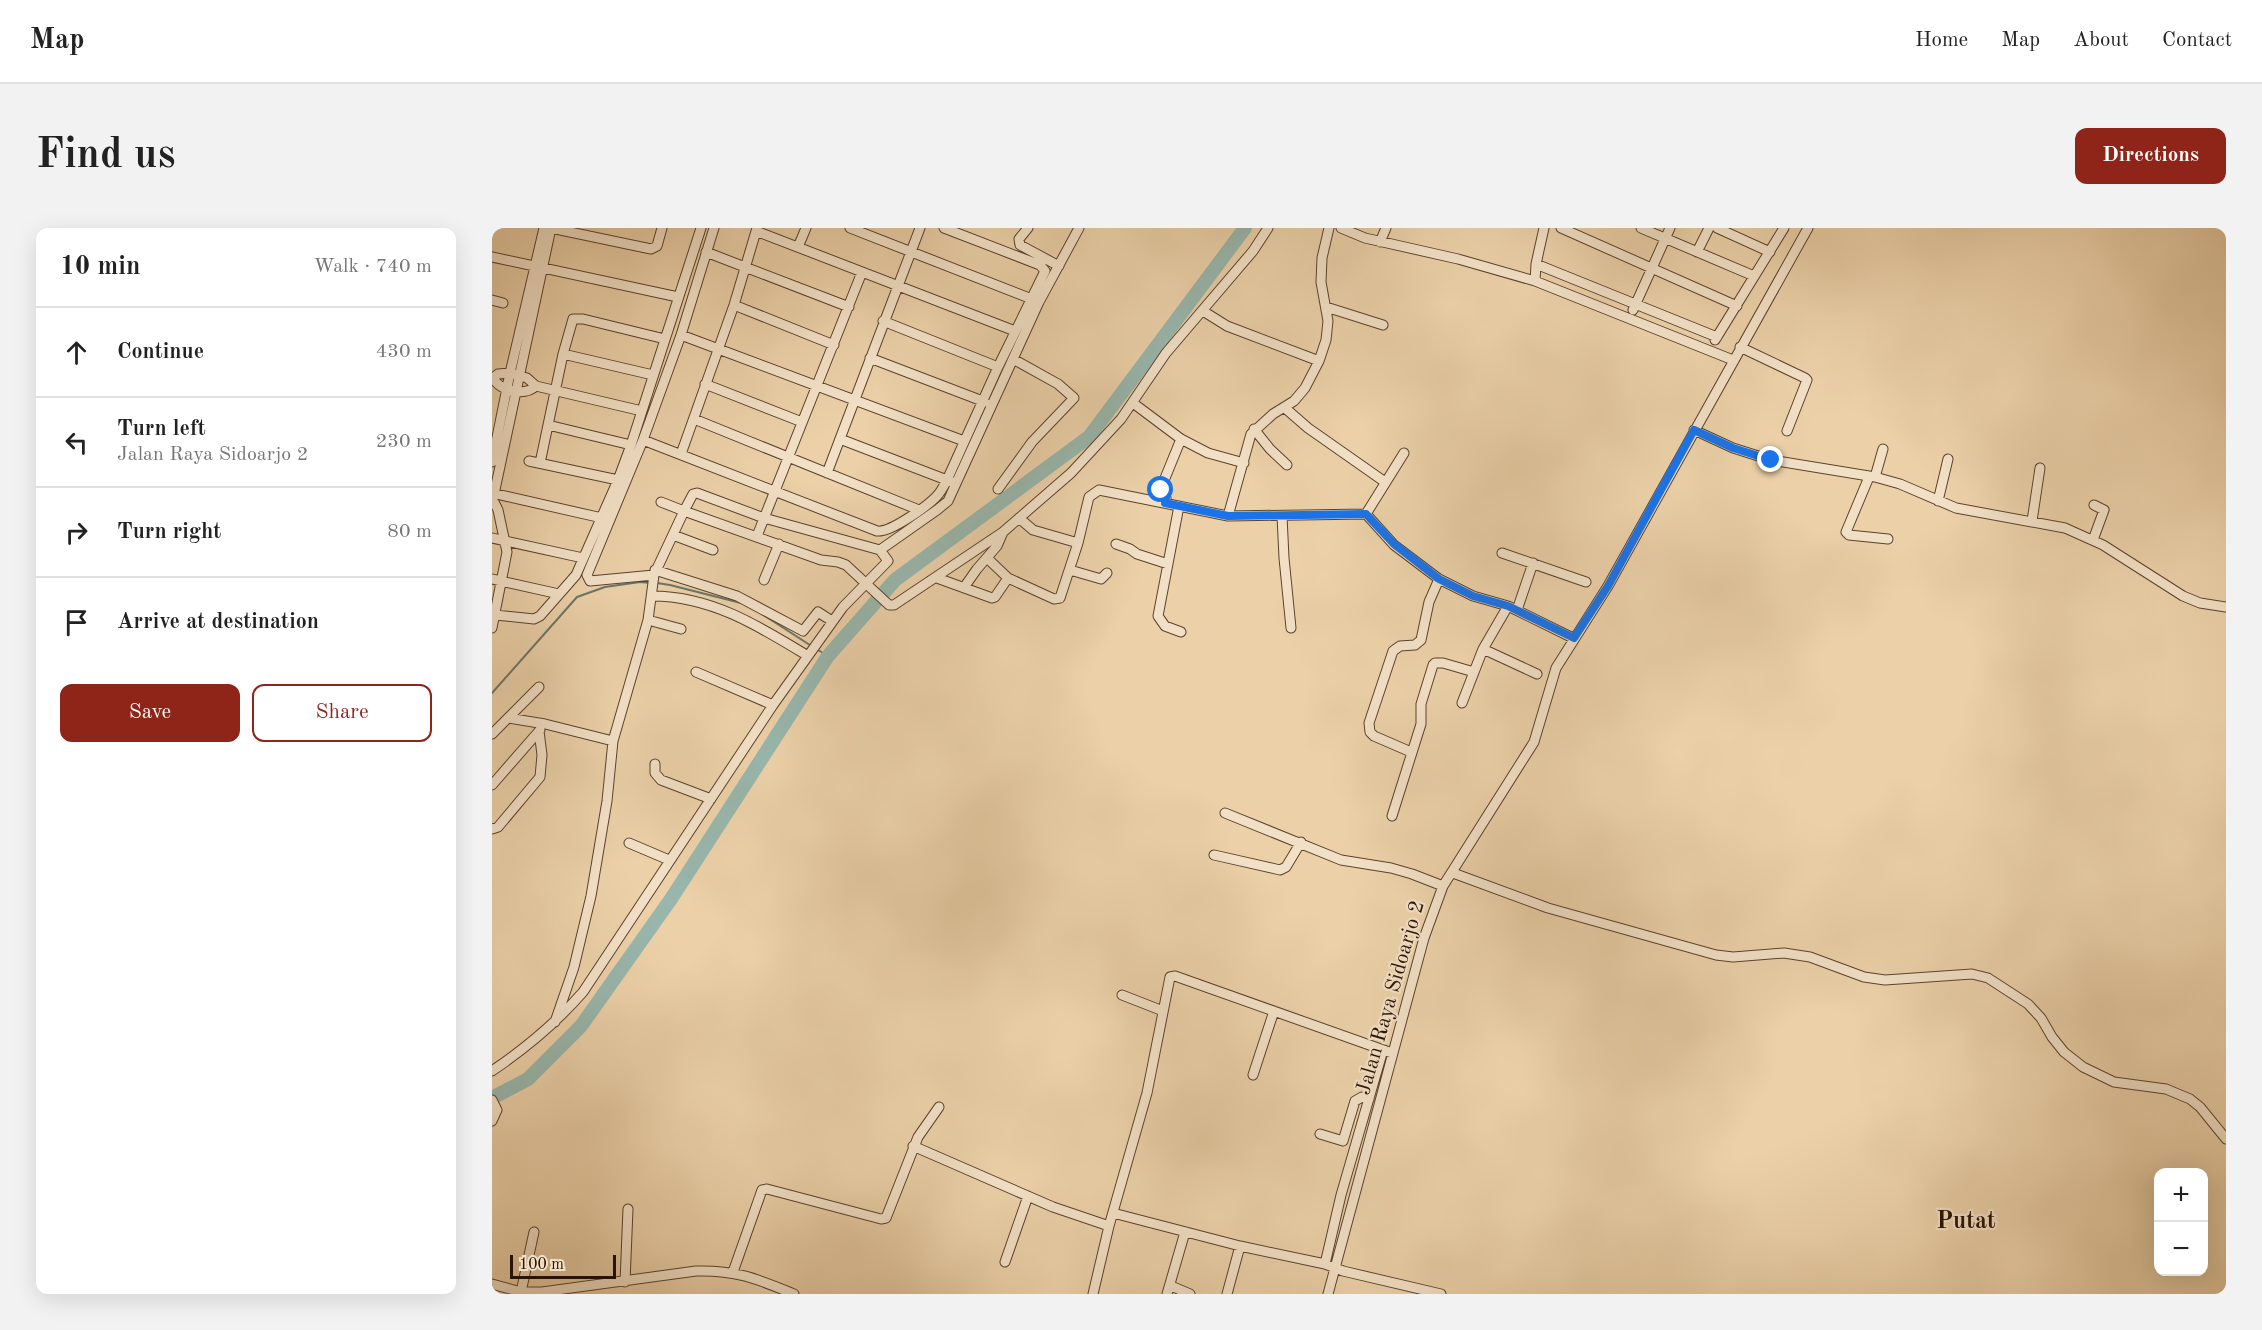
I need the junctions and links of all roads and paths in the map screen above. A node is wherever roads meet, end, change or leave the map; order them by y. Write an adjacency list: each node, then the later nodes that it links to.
1 (544, 228): 36 (street)
2 (551, 228): 25 (street); 36 (street)
3 (662, 228): 25 (street)
4 (701, 228): 43 (street)
5 (714, 228): 29 (street)
6 (806, 228): 28 (street)
7 (850, 228): 30 (street)
8 (920, 228): 30 (street)
9 (944, 228): 45 (street)
10 (1028, 228): 35 (street)
11 (1079, 228): 35 (street)
12 (1268, 228): 52 (street)
13 (1329, 228): 51 (street)
14 (1341, 228): 27 (street)
15 (1386, 228): 27 (street)
16 (1544, 228): 34 (street)
17 (1561, 228): 38 (street)
18 (1641, 228): 26 (street)
19 (1670, 228): 26 (street)
20 (1709, 228): 31 (street)
21 (1717, 228): 32 (street)
22 (1784, 228): 32 (street)
23 (1808, 228): 61 (street, Jalan Raya Sidoarjo 2)
24 (756, 229): 28 (street); 37 (street)
25 (592, 232)
26 (1665, 238): 31 (street); 38 (street)
27 (1380, 242): 41 (street)
28 (798, 247): 39 (street)
29 (706, 252): 37 (street); 57 (street)
30 (911, 252): 42 (street); 45 (street)
31 (1697, 252): 40 (street)
32 (1770, 252): 40 (street)
33 (492, 257): 36 (street)
34 (1536, 264): 41 (street); 47 (street)
35 (1059, 266): 45 (street)
36 (539, 267): 43 (street); 70 (street); 72 (street)
37 (746, 268): 48 (street); 50 (street)
38 (1652, 268): 47 (street); 49 (street)
39 (862, 272): 42 (street); 50 (street)
40 (1754, 276): 49 (street)
41 (1534, 281): 53 (street)
42 (897, 285): 54 (street); 56 (street)
43 (678, 297): 59 (street)
44 (492, 300): 46 (street)
45 (1036, 300): 56 (street); 67 (street)
46 (503, 303)
47 (1636, 304): 53 (street); 58 (street)
48 (734, 305): 60 (street); 62 (street)
49 (1737, 306): 58 (street)
50 (849, 307): 60 (street)
51 (1326, 307): 55 (street); 68 (street)
52 (1203, 311): 68 (street); 81 (street)
53 (1630, 317): 63 (street)
54 (883, 321): 66 (street); 69 (street)
55 (1383, 325)
56 (1015, 331): 69 (street)
57 (681, 335): 62 (street); 93 (street)
58 (1717, 337): 63 (street)
59 (665, 339): 64 (street); 71 (street)
60 (834, 345): 76 (street)
61 (1740, 347): 65 (street, Jalan Raya Sidoarjo 2); 90 (street)
62 (718, 349): 74 (street); 76 (street)
63 (1708, 349): 65 (street)
64 (563, 354): 71 (street); 78 (street)
65 (1728, 357): 88 (street, Jalan Raya Sidoarjo 2)
66 (870, 358): 79 (street); 80 (street)
67 (1013, 359): 82 (street); 110 (street)
68 (1319, 362): 83 (street)
69 (998, 367): 80 (street)
70 (510, 373): 72 (street); 73 (street); 77 (street)
71 (653, 375): 84 (street)
72 (521, 376): 75 (street); 77 (street)
73 (492, 378): 77 (street)
74 (705, 384): 85 (street); 86 (street)
75 (536, 386): 77 (street); 78 (street)
76 (817, 386): 79 (street); 86 (street)
77 (512, 390): 101 (street); 112 (street)
78 (555, 391): 84 (street); 87 (street)
79 (854, 401): 91 (street); 94 (street)
80 (982, 401): 82 (street); 94 (street)
81 (1133, 403): 92 (street); 125 (street)
82 (992, 404): 108 (street)
83 (1285, 408): 89 (street); 109 (street)
84 (642, 411): 95 (street)
85 (694, 419): 98 (street); 99 (street)
86 (802, 422): 99 (street)
87 (548, 425): 95 (street); 107 (street)
88 (1694, 430): 106 (street); 168 (street, Jalan Raya Sidoarjo 2)
89 (1253, 431): 102 (street); 103 (street)
90 (1787, 431)
91 (840, 439): 105 (street); 108 (street)
92 (1181, 439): 102 (street); 115 (street)
93 (643, 440): 98 (street); 148 (street)
94 (964, 441): 108 (street)
95 (631, 445): 107 (street)
96 (1883, 449): 106 (street)
97 (1404, 453): 109 (street)
98 (681, 454): 111 (street)
99 (789, 458): 105 (street); 111 (street)
100 (1947, 459): 113 (street)
101 (492, 462)
102 (1244, 463): 121 (street)
103 (1287, 465)
104 (2040, 468): 126 (street)
105 (827, 473): 118 (street)
106 (1872, 477): 113 (street); 132 (street)
107 (618, 480): 123 (street)
108 (951, 482): 118 (street); 133 (street)
109 (1385, 482): 120 (street)
110 (998, 489)
111 (776, 490): 124 (street); 127 (street)
112 (493, 496): 123 (street); 135 (street)
113 (1938, 501): 126 (street)
114 (661, 502): 119 (street)
115 (1165, 503): 117 (street); 136 (street)
116 (2094, 505): 134 (street)
117 (1179, 506): 121 (street); 144 (street)
118 (920, 510): 127 (street)
119 (684, 511): 124 (street); 129 (street); 130 (street)
120 (1366, 514): 122 (street); 151 (street)
121 (1228, 516): 122 (street)
122 (1282, 516): 166 (street)
123 (602, 518): 142 (street)
124 (764, 518): 130 (street); 140 (street)
125 (1019, 518): 128 (street); 136 (street)
126 (2032, 521): 134 (street)
127 (884, 532): 133 (street)
128 (1003, 532): 143 (street); 149 (street)
129 (673, 535): 139 (street); 148 (street)
130 (757, 536): 137 (street)
131 (492, 538): 135 (street)
132 (1888, 539)
133 (892, 540): 140 (street)
134 (2093, 540): 160 (street)
135 (505, 541): 142 (street); 152 (street)
136 (1078, 543): 146 (street)
137 (779, 544): 153 (street); 155 (street)
138 (1116, 544): 144 (street)
139 (713, 550)
140 (880, 550): 155 (street)
141 (1502, 553): 145 (street)
142 (583, 558): 157 (street)
143 (987, 558): 150 (street); 156 (street)
144 (1168, 564): 167 (street)
145 (1533, 564): 154 (street); 161 (street)
146 (1070, 570): 147 (street); 150 (street)
147 (1107, 573)
148 (654, 574): 158 (street); 164 (street)
149 (937, 578): 155 (street); 156 (street)
150 (1008, 578): 156 (street)
151 (1439, 579): 159 (street); 181 (street)
152 (497, 580): 157 (street); 163 (street)
153 (764, 580)
154 (1586, 582)
155 (868, 586): 164 (street)
156 (965, 586)
157 (559, 594): 163 (street)
158 (652, 595): 162 (street); 170 (street)
159 (1508, 606): 161 (street); 169 (street)
160 (2226, 608)
161 (1517, 610): 168 (street)
162 (648, 620): 165 (street); 180 (street)
163 (493, 621)
164 (832, 621): 170 (street)
165 (681, 628)
166 (1291, 628)
167 (1181, 632)
168 (1569, 636): 194 (street, Jalan Raya Sidoarjo 2)
169 (1483, 649): 172 (street); 173 (street)
170 (810, 655): 176 (street)
171 (696, 672): 176 (street)
172 (1474, 672): 175 (street); 181 (street)
173 (1537, 674)
174 (539, 687): 177 (street)
175 (1462, 703)
176 (773, 705): 184 (street)
177 (508, 718): 178 (street); 179 (street)
178 (542, 727): 180 (street); 183 (street); 187 (street)
179 (492, 734)
180 (613, 741): 199 (street)
181 (1411, 752): 186 (street)
182 (655, 764): 184 (street)
183 (492, 785)
184 (711, 799): 192 (street)
185 (1225, 813): 188 (street)
186 (1392, 816)
187 (492, 830)
188 (1301, 842): 191 (street); 195 (street)
189 (629, 843): 190 (street)
190 (653, 855): 192 (street); 193 (street)
191 (1214, 855)
192 (669, 860): 193 (street)
193 (662, 871): 199 (street)
194 (1453, 873): 195 (street, Jalan Raya Sidoarjo 2); 208 (street)
195 (1439, 885): 200 (street, Jalan Raya Sidoarjo 2)
196 (1122, 996): 197 (street)
197 (1164, 1011): 198 (street); 212 (street)
198 (1274, 1011): 200 (street); 202 (street)
199 (555, 1022): 201 (street)
200 (1387, 1051): 203 (street); 218 (street, Jalan Raya Sidoarjo 2)
201 (492, 1071)
202 (1253, 1075)
203 (1369, 1099): 207 (street); 218 (street)
204 (494, 1104): 206 (street)
205 (939, 1107): 209 (street)
206 (492, 1121)
207 (1320, 1134)
208 (2226, 1139)
209 (914, 1146): 210 (street); 219 (street)
210 (1028, 1196): 213 (street); 217 (street)
211 (628, 1209): 220 (street)
212 (1113, 1213): 213 (street); 215 (street)
213 (1109, 1226): 225 (street)
214 (534, 1232): 223 (street)
215 (1185, 1232): 216 (street); 222 (street)
216 (1240, 1246): 218 (street); 227 (street)
217 (1005, 1262)
218 (1330, 1265): 228 (street, Jalan Raya Sidoarjo 2); 229 (street)
219 (733, 1272): 220 (street); 224 (street)
220 (625, 1282): 223 (street)
221 (492, 1284): 223 (street)
222 (1169, 1290): 226 (street)
223 (521, 1292)
224 (794, 1294)
225 (1093, 1294)
226 (1190, 1294)
227 (1227, 1294)
228 (1328, 1294)
229 (1441, 1294)

